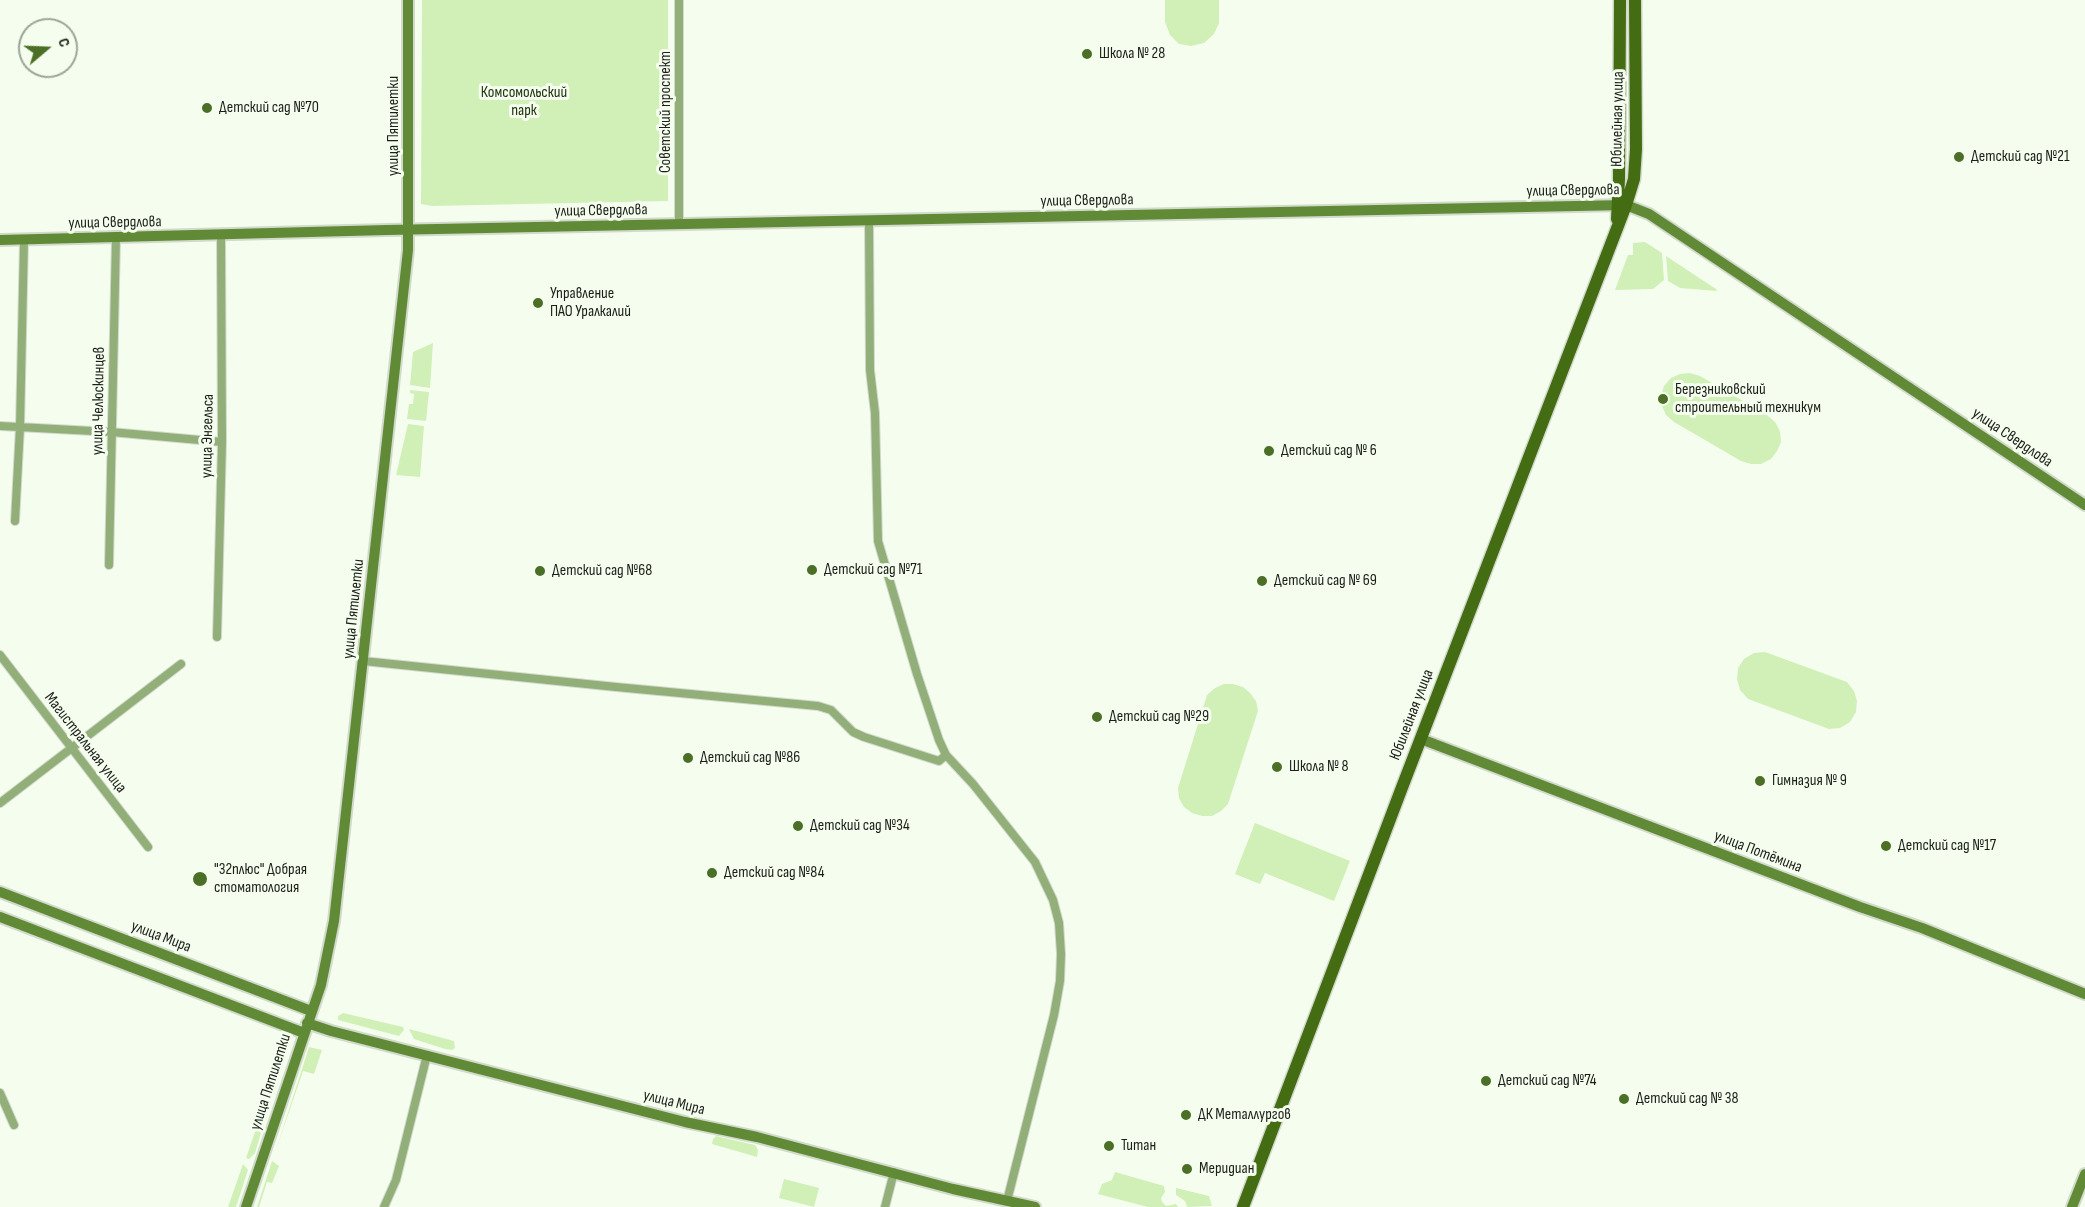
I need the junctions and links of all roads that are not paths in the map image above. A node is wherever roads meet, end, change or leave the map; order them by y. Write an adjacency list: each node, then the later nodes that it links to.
1 (408, 0): 8 (main road, улица Пятилетки)
2 (679, 0): 7 (street, Советский проспект)
3 (1620, 0): 5 (main road, Юбилейная улица)
4 (1635, 0): 5 (main road, Юбилейная улица)
5 (1622, 205): 6 (main road, улица Свердлова); 17 (main road, улица Свердлова); 24 (main road, Юбилейная улица)
6 (869, 220): 7 (main road, улица Свердлова); 26 (street)
7 (680, 225): 8 (main road, улица Свердлова)
8 (409, 230): 9 (main road, улица Свердлова); 22 (main road, улица Пятилетки)
9 (221, 235): 10 (main road, улица Свердлова); 16 (street, улица Энгельса)
10 (116, 238): 12 (main road, улица Свердлова); 15 (street, улица Челюскинцев)
11 (0, 240): 12 (main road, улица Свердлова)
12 (24, 240): 14 (street)
13 (0, 426): 14 (street)
14 (20, 427): 15 (street); 18 (street)
15 (111, 432): 16 (street); 19 (street, улица Челюскинцев)
16 (222, 442): 20 (street, улица Энгельса)
17 (2085, 505)
18 (15, 521)
19 (109, 565)
20 (217, 637)
21 (1, 657): 25 (street, Магистральная улица)
22 (363, 661): 26 (street); 32 (main road, улица Пятилетки)
23 (181, 664): 25 (street)
24 (1420, 739): 31 (main road, улица Потёмина); 44 (main road, Юбилейная улица)
25 (71, 747): 27 (street); 28 (street, Магистральная улица)
26 (946, 755): 39 (street)
27 (0, 803)
28 (148, 847)
29 (0, 892): 32 (main road, улица Мира)
30 (0, 916): 33 (main road, улица Мира)
31 (2085, 994)
32 (311, 1011): 33 (main road, улица Пятилетки)
33 (305, 1028): 34 (main road, улица Мира); 40 (main road, улица Пятилетки)
34 (427, 1055): 37 (main road, улица Мира); 41 (street)
35 (0, 1093): 36 (street)
36 (14, 1125)
37 (894, 1172): 39 (main road, улица Мира); 42 (street)
38 (2085, 1174): 45 (main road)
39 (1006, 1201): 43 (main road, улица Мира)
40 (246, 1207)
41 (384, 1207)
42 (885, 1207)
43 (1035, 1207)
44 (1243, 1207)
45 (2072, 1207)

